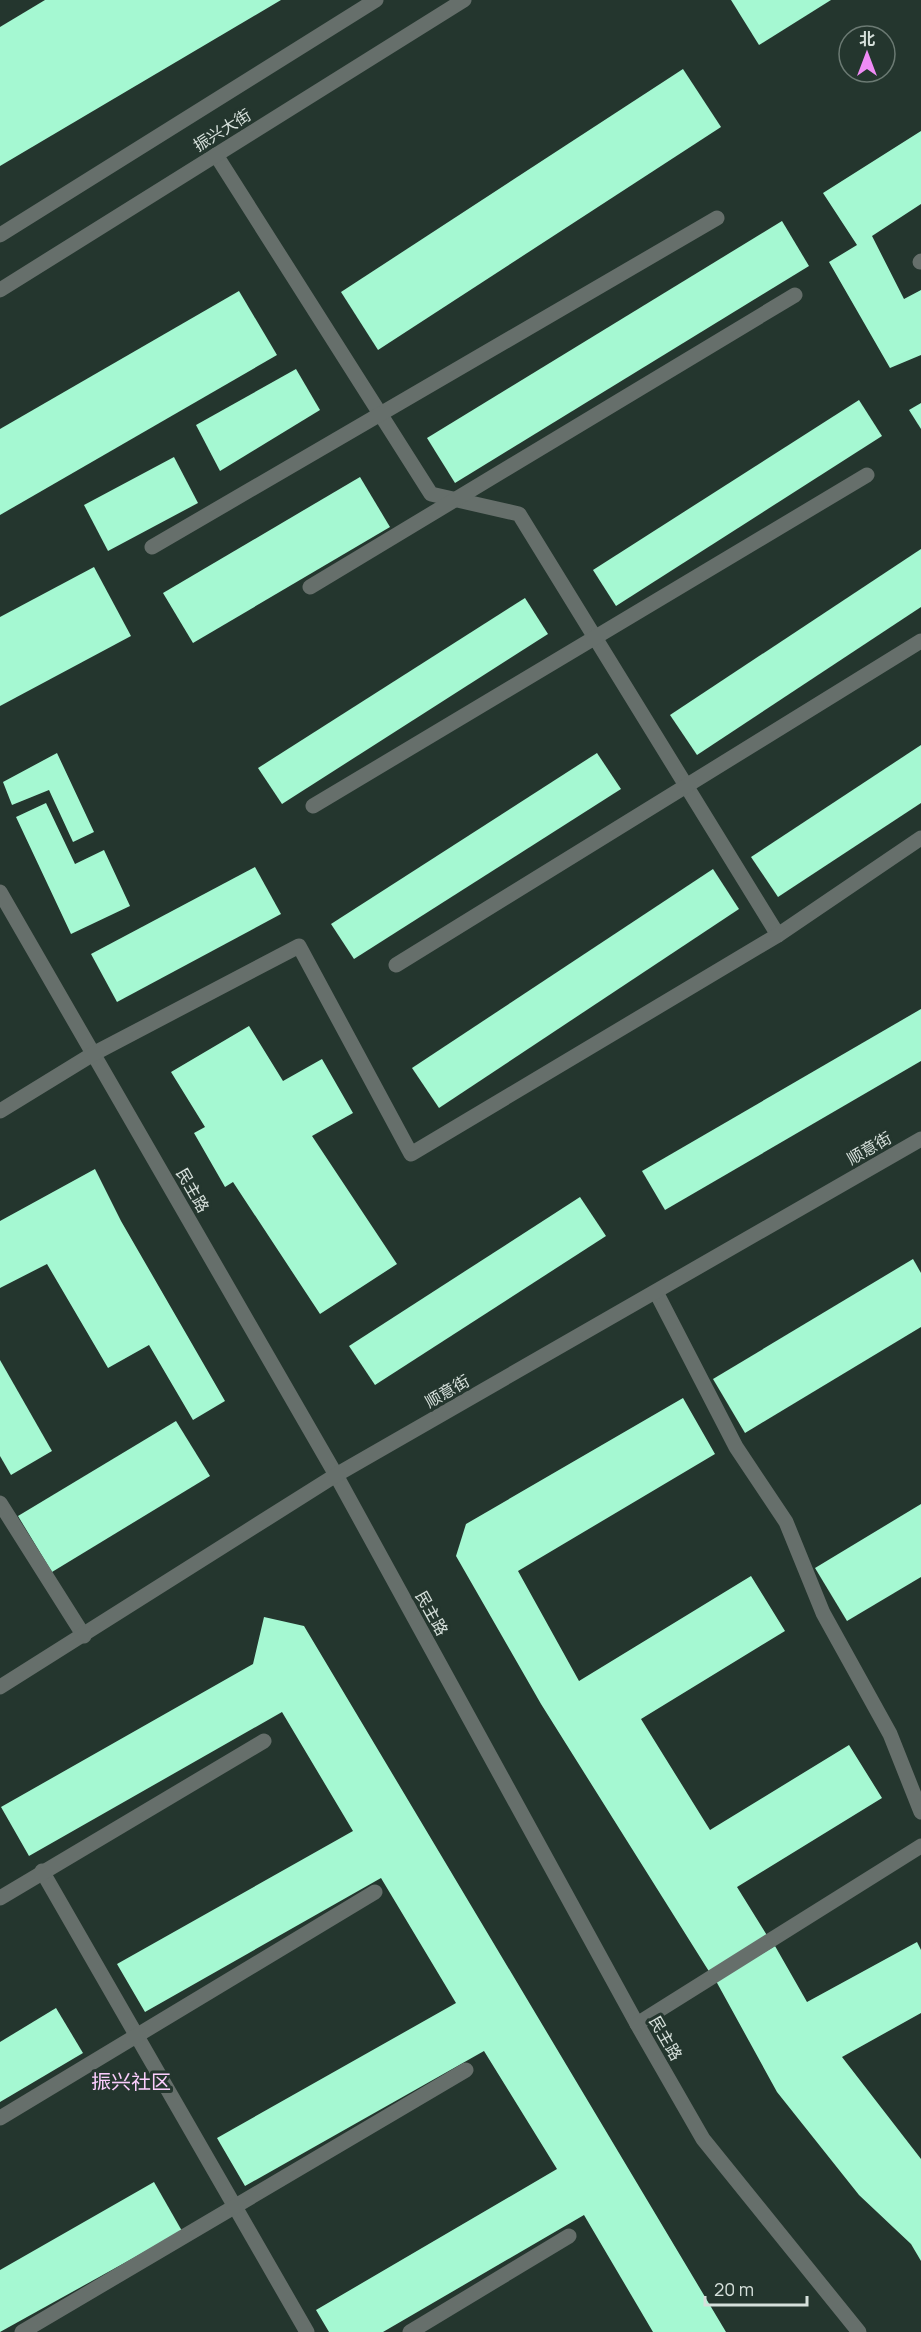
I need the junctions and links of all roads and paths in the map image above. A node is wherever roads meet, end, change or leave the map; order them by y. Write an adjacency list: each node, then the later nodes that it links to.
1 (376, 0): 5 (street, 振兴大街)
2 (464, 0): 3 (street, 振兴大街)
3 (216, 155): 6 (street, 振兴大街); 8 (street)
4 (717, 218): 8 (street)
5 (0, 235)
6 (0, 290)
7 (795, 295): 10 (street)
8 (380, 414): 10 (street); 11 (street)
9 (867, 475): 13 (street)
10 (457, 499): 12 (street); 13 (street)
11 (152, 547)
12 (310, 587)
13 (595, 637): 15 (street); 16 (street)
14 (921, 641): 15 (street)
15 (686, 786): 19 (street); 20 (street)
16 (313, 806)
17 (921, 838): 19 (street)
18 (0, 892): 21 (street, 民主路)
19 (778, 935): 21 (street)
20 (396, 965)
21 (93, 1054): 22 (street); 25 (street, 民主路)
22 (0, 1111)
23 (921, 1139): 24 (street, 顺意街)
24 (656, 1292): 25 (street, 顺意街); 30 (street)
25 (336, 1475): 27 (street, 顺意街); 35 (street, 民主路)
26 (0, 1503): 27 (street)
27 (84, 1636): 28 (street, 顺意街)
28 (0, 1687)
29 (264, 1741): 32 (street)
30 (921, 1812)
31 (921, 1846): 35 (street)
32 (42, 1871): 34 (street); 36 (street)
33 (375, 1892): 36 (street)
34 (0, 1898)
35 (637, 2024): 44 (street, 民主路)
36 (136, 2036): 38 (street); 39 (street)
37 (466, 2070): 39 (street)
38 (0, 2118)
39 (235, 2207): 41 (street); 42 (street)
40 (569, 2236): 43 (street)
41 (22, 2332)
42 (307, 2332)
43 (410, 2332)
44 (859, 2332)

